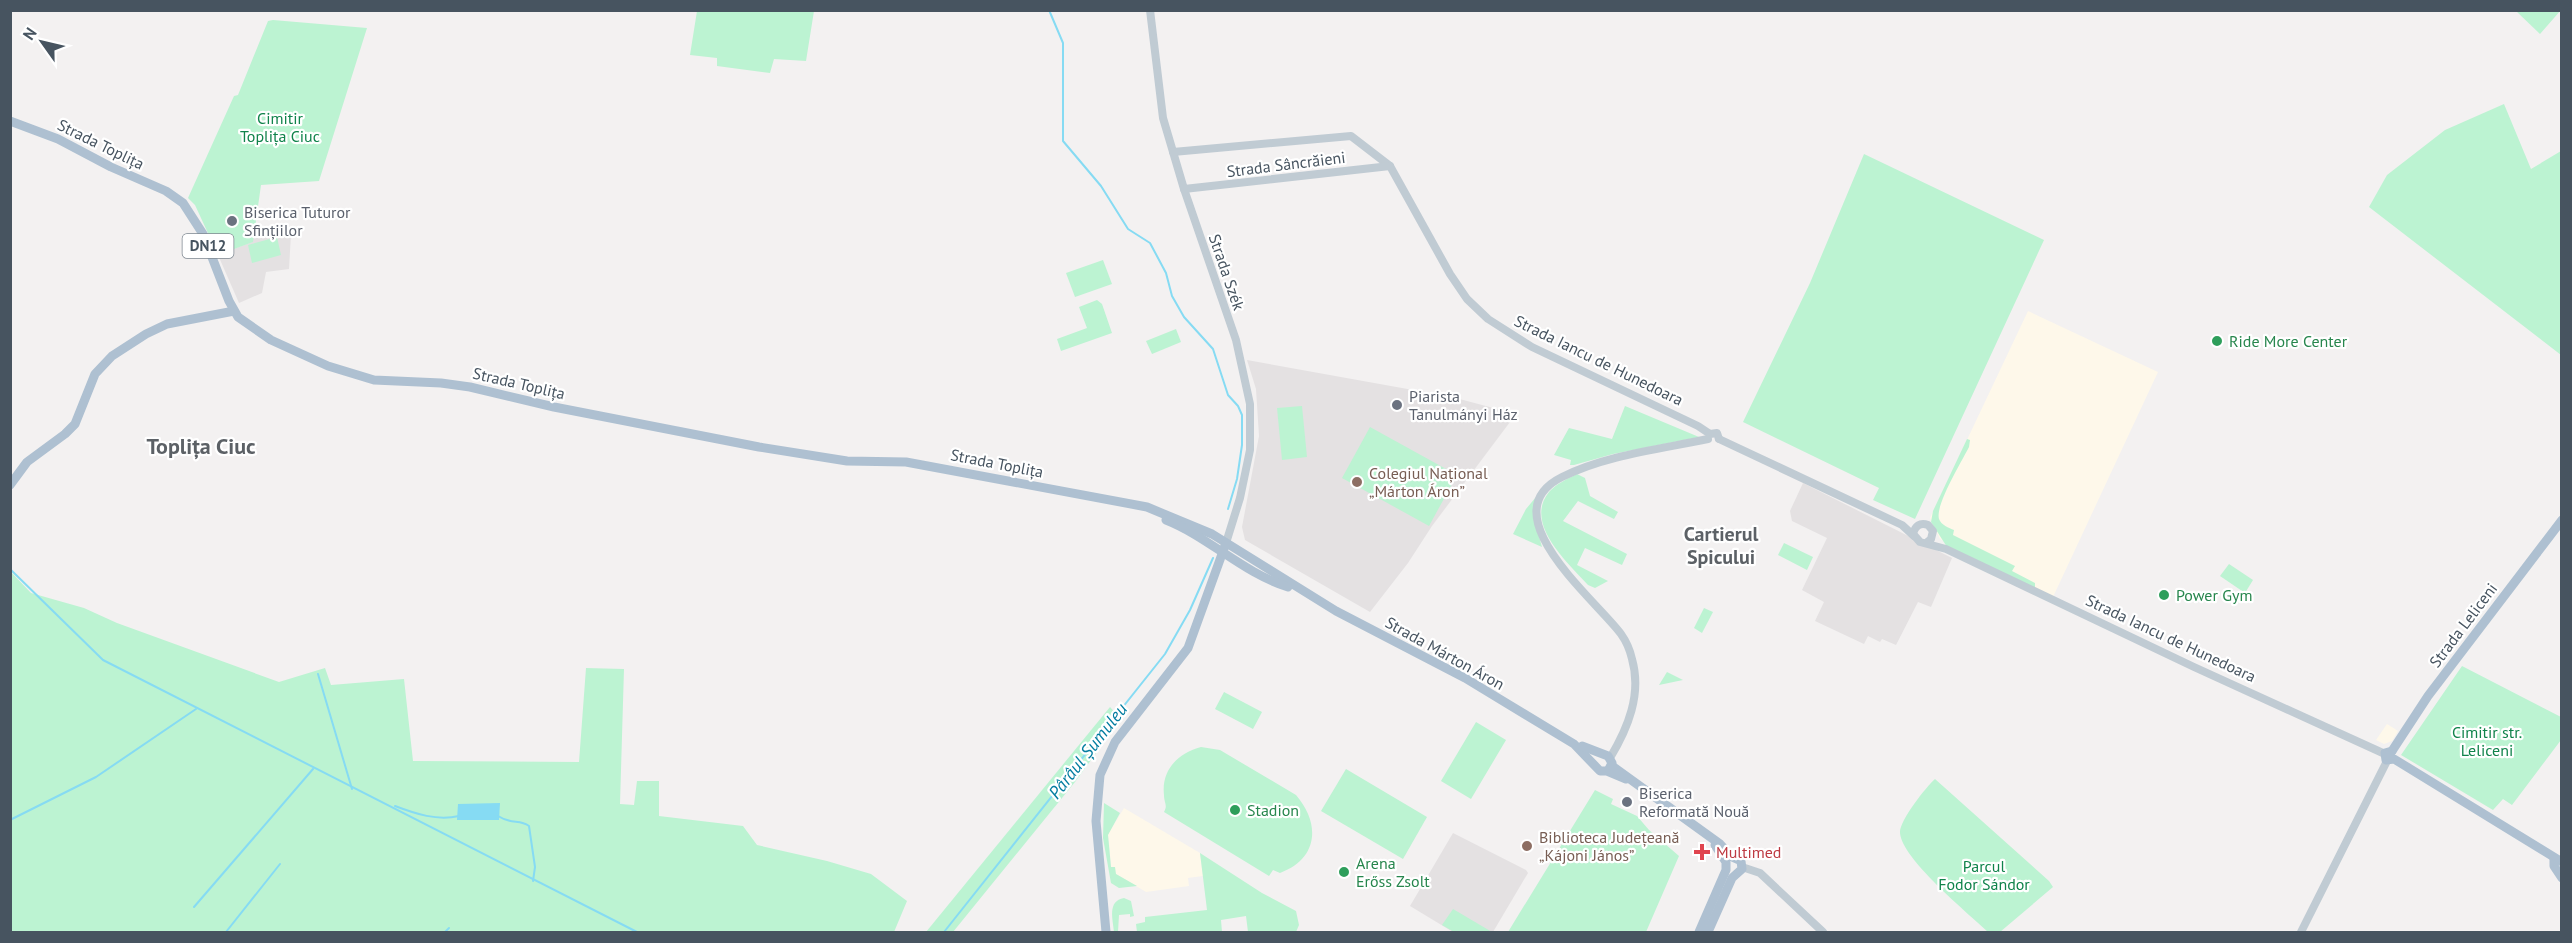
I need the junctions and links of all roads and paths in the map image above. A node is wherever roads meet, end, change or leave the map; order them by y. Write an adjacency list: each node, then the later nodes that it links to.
1 (1150, 10): 3 (street, Strada Szék)
2 (10, 121): 6 (main road, Strada Toplița / DN12)
3 (1173, 152): 4 (street, Strada Iancu de Hunedoara); 5 (street, Strada Szék)
4 (1390, 166): 5 (street, Strada Sâncrăieni); 7 (street, Strada Iancu de Hunedoara)
5 (1184, 189): 15 (street, Strada Szék)
6 (234, 311): 8 (main road); 15 (main road, Strada Toplița / DN12)
7 (1709, 436): 10 (street, Strada Iancu de Hunedoara); 19 (street)
8 (10, 485)
9 (2562, 520): 18 (main road, Strada Leliceni)
10 (1902, 525): 11 (street); 13 (street)
11 (1917, 526): 12 (street); 13 (street)
12 (1933, 533): 14 (street); 16 (street, Strada Iancu de Hunedoara)
13 (1914, 536): 14 (street)
14 (1926, 543): 16 (street, Strada Iancu de Hunedoara)
15 (1225, 548): 17 (main road, Strada Márton Áron / DN12); 24 (main road)
16 (1946, 549): 18 (street, Strada Iancu de Hunedoara)
17 (1574, 744): 19 (main road, Strada Márton Áron / DN12); 20 (main road, Strada Márton Áron / DN12)
18 (2389, 756): 21 (main road, Strada Iancu de Hunedoara); 28 (street, Strada Leliceni)
19 (1607, 761): 20 (main road, DN12); 20 (main road); 22 (main road, DN12)
20 (1595, 767)
21 (2558, 860): 23 (main road)
22 (1732, 866): 25 (main road); 26 (main road); 27 (street)
23 (2562, 878)
24 (1107, 933)
25 (1699, 933)
26 (1708, 933)
27 (1823, 933)
28 (2301, 933)

